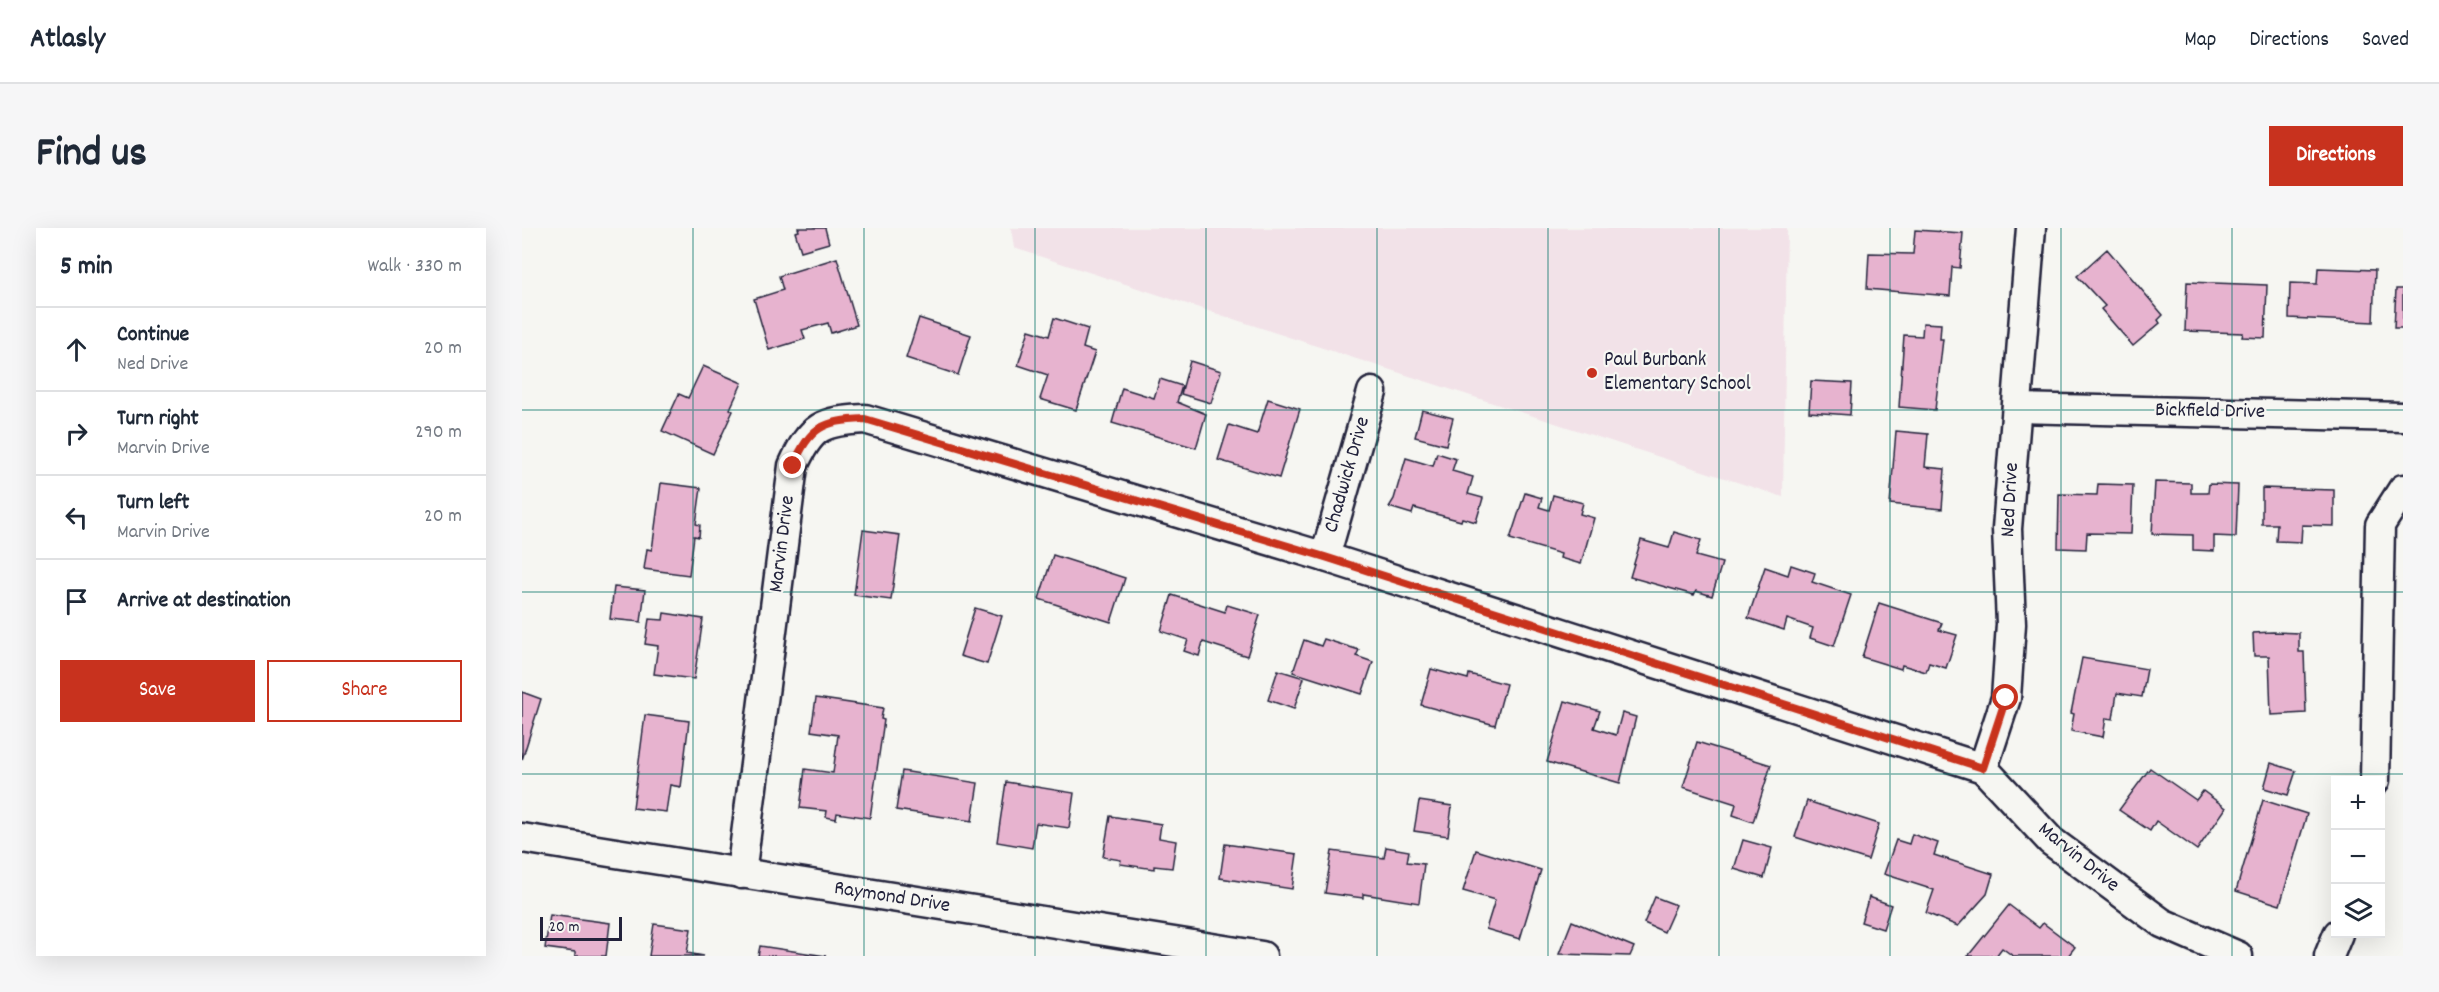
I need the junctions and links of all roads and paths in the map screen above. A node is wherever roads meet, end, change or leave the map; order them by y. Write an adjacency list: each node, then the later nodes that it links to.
1 (2031, 228): 3 (street, Ned Drive)
2 (1372, 392): 6 (street, Chadwick Drive)
3 (2017, 408): 4 (street, Bickfield Drive); 7 (street, Ned Drive)
4 (2403, 417)
5 (2403, 489): 8 (street)
6 (1325, 557): 7 (street, Marvin Drive); 10 (street, Marvin Drive)
7 (1983, 768): 13 (street, Marvin Drive)
8 (2375, 776)
9 (522, 838): 10 (street, Raymond Drive)
10 (741, 874): 12 (street, Raymond Drive)
11 (2336, 938): 14 (street)
12 (1262, 956)
13 (2238, 956)
14 (2329, 956)

